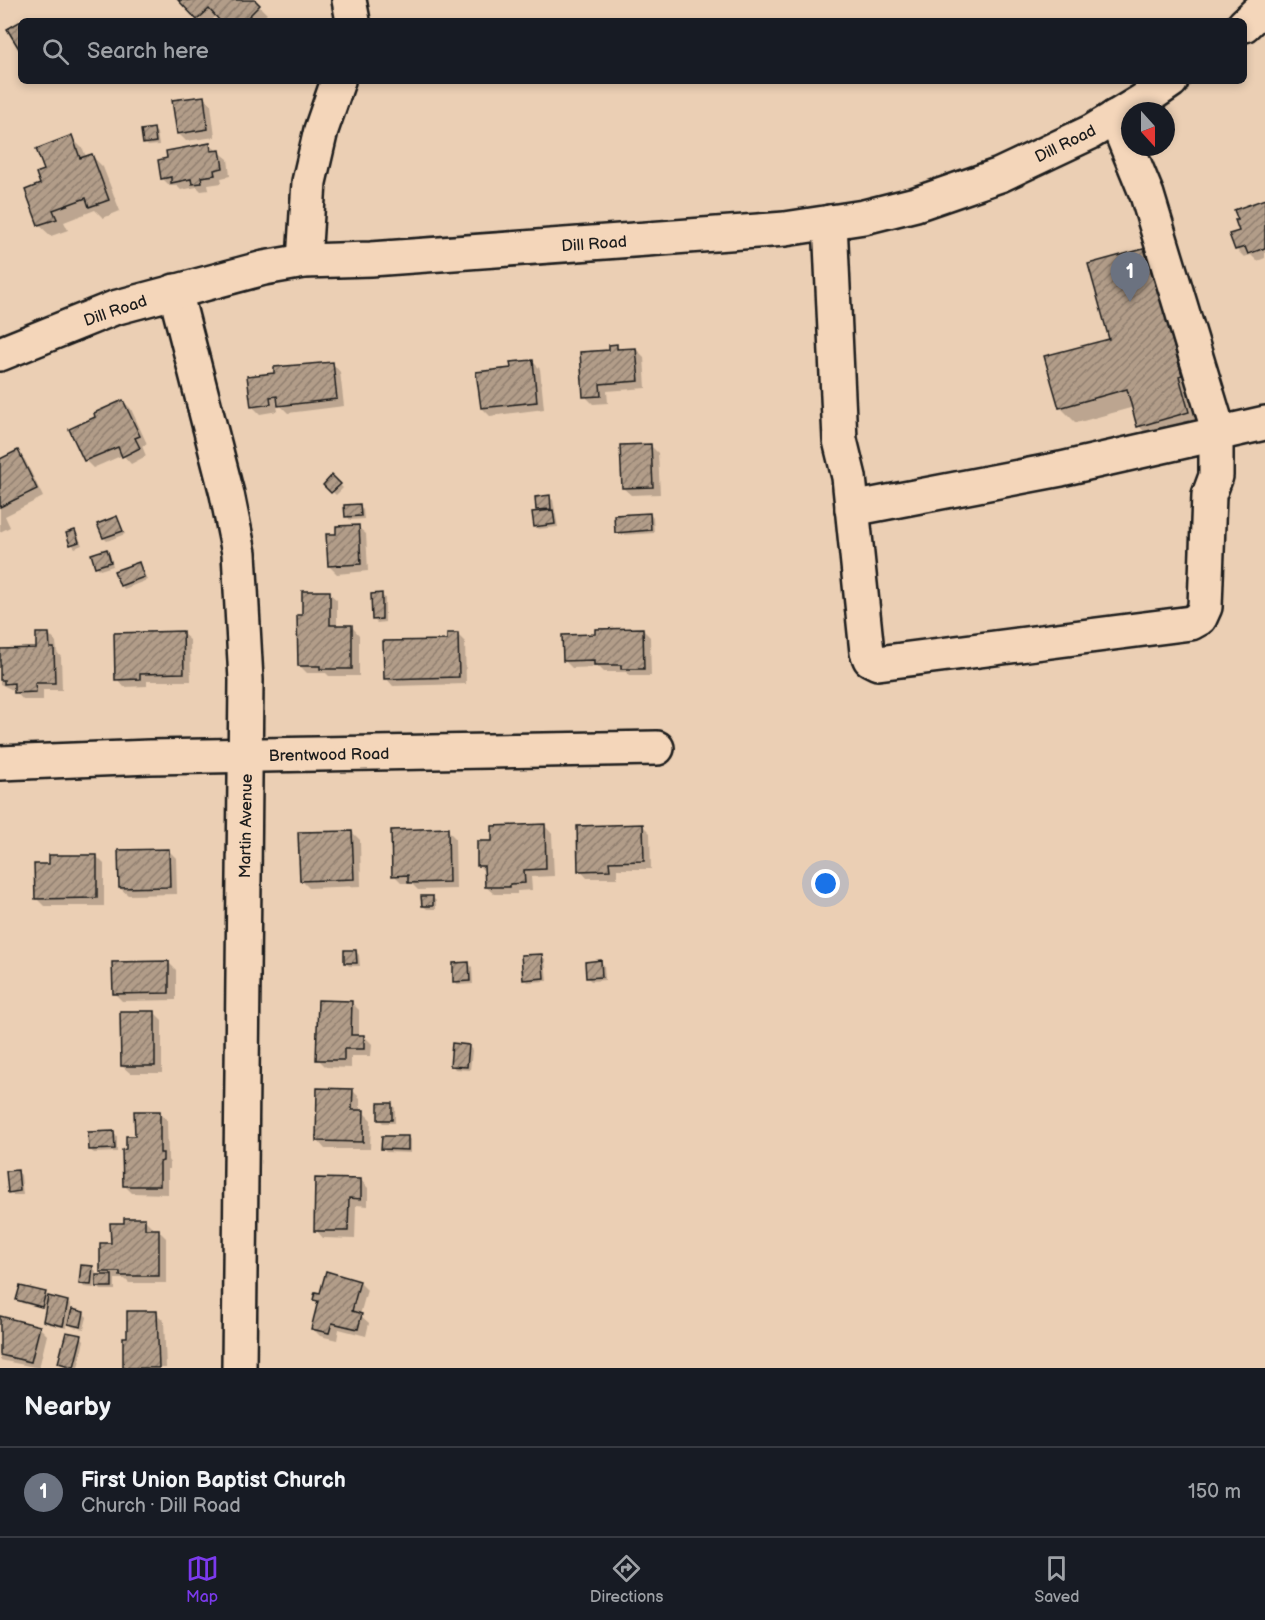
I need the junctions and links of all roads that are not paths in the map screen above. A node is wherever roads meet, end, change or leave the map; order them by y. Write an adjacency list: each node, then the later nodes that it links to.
1 (349, 0): 3 (street)
2 (1265, 5): 4 (street)
3 (352, 18)
4 (1247, 22)
5 (337, 84): 9 (street)
6 (1166, 84): 7 (street, Dill Road)
7 (1115, 117): 8 (street, Dill Road); 13 (street)
8 (830, 222): 9 (street, Dill Road); 14 (street)
9 (304, 261): 10 (street, Dill Road)
10 (175, 291): 11 (street, Dill Road); 16 (street, Martin Avenue)
11 (0, 354)
12 (1265, 423): 13 (street)
13 (1216, 436): 14 (street); 14 (street)
14 (852, 509)
15 (657, 748): 16 (street, Brentwood Road)
16 (245, 755): 17 (street, Brentwood Road); 18 (street, Martin Avenue)
17 (0, 763)
18 (239, 1368)

